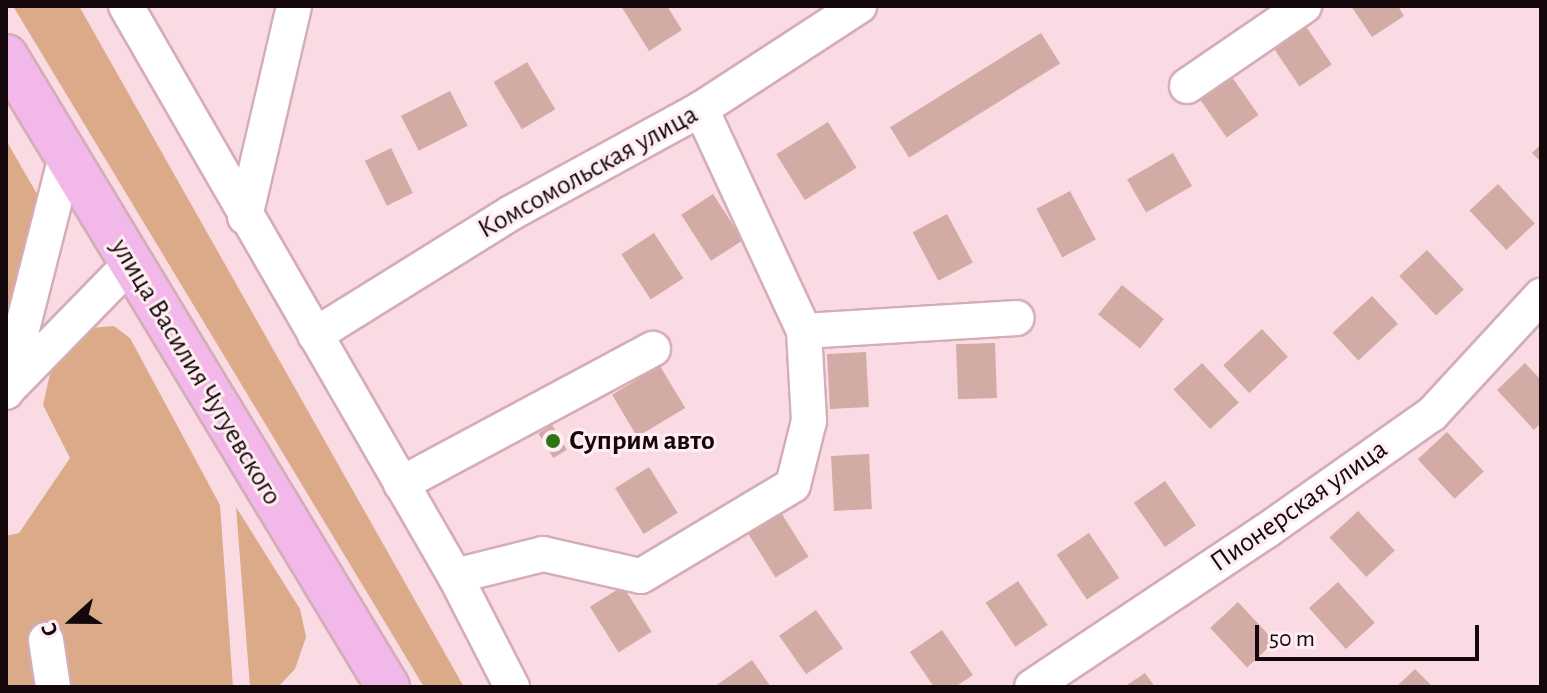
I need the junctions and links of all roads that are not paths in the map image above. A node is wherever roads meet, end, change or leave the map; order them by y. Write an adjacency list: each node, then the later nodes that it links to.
1 (126, 6): 9 (street)
2 (294, 6): 9 (street)
3 (1304, 6): 6 (street)
4 (857, 7): 7 (street, Комсомольская улица)
5 (6, 56): 8 (main road, улица Василия Чугуевского)
6 (1187, 86)
7 (701, 109): 13 (street); 14 (street, Комсомольская улица)
8 (66, 156): 10 (main road, улица Василия Чугуевского); 16 (street)
9 (245, 217): 14 (street)
10 (130, 264): 16 (street); 21 (main road, улица Василия Чугуевского)
11 (1541, 296): 23 (street, Пионерская улица)
12 (1017, 318): 13 (street)
13 (804, 331): 18 (street)
14 (315, 335): 17 (street)
15 (653, 349): 17 (street)
16 (7, 391)
17 (401, 484): 18 (street)
18 (455, 576): 22 (street)
19 (46, 640): 20 (street)
20 (53, 687)
21 (388, 687)
22 (512, 687)
23 (1032, 687)

